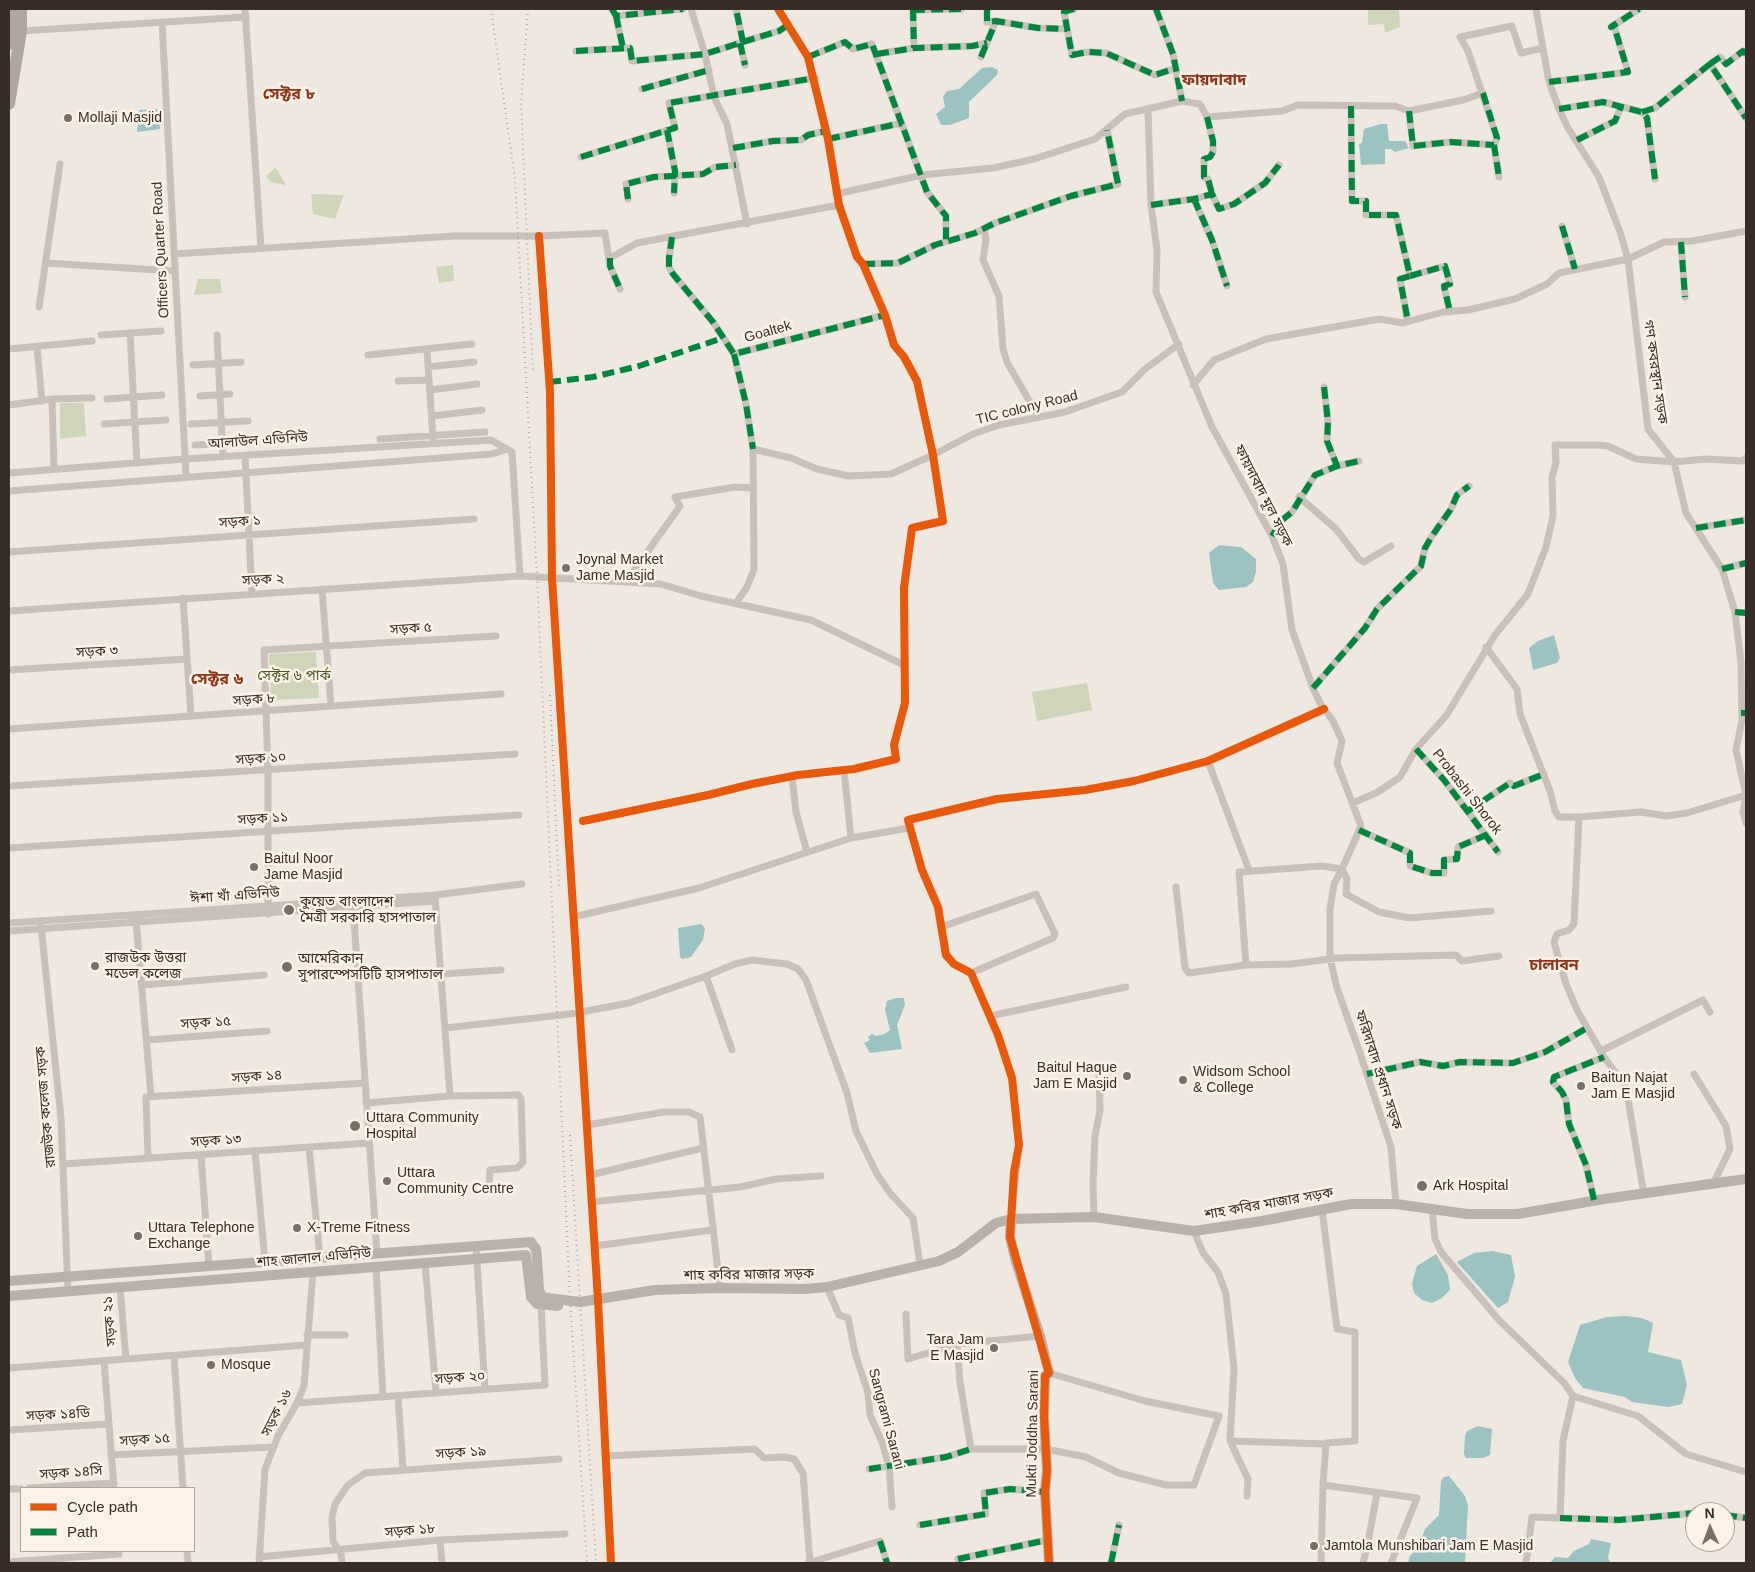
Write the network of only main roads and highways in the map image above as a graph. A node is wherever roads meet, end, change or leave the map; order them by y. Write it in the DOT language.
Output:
graph roads {
  1 [pos="11,9"];
  2 [pos="21,9"];
  3 [pos="9,44"];
  4 [pos="9,104"];
  5 [pos="1746,1179"];
  6 [pos="1011,1219"];
  7 [pos="9,1281"];
  8 [pos="9,1296"];
  9 [pos="575,1301"];
  10 [pos="1049,1563"];
  1 -- 3 [label="highway"];
  2 -- 4 [label="highway"];
  5 -- 6 [label="main road, শাহ কবির মাজার সড়ক"];
  6 -- 9 [label="main road, শাহ কবির মাজার সড়ক"];
  6 -- 10 [label="main road, Mukti Joddha Sarani"];
  7 -- 9 [label="main road, শাহ জালাল এভিনিউ"];
  8 -- 9 [label="main road, শাহ জালাল এভিনিউ"];
}
